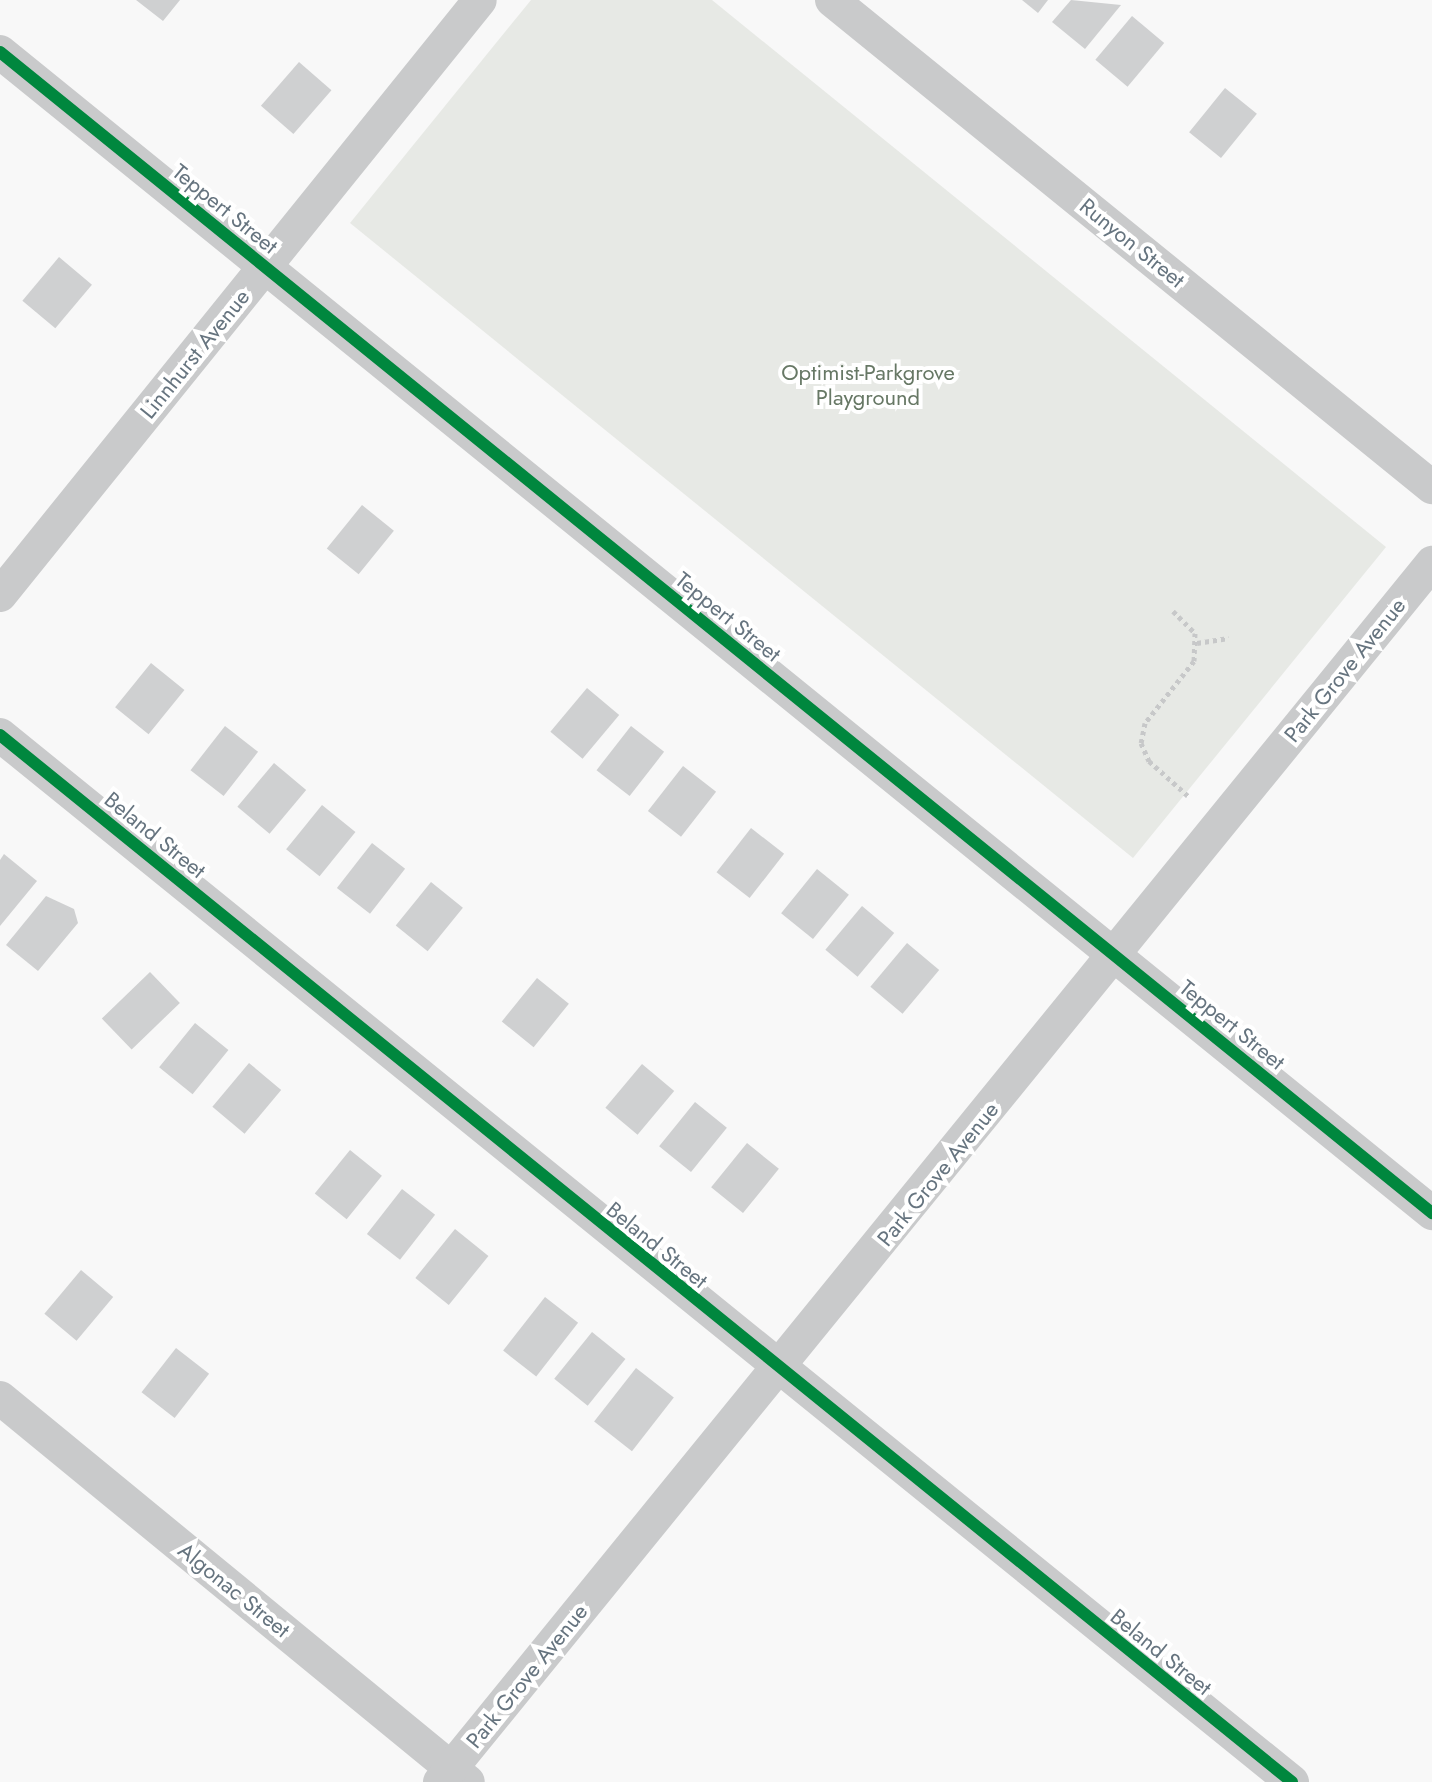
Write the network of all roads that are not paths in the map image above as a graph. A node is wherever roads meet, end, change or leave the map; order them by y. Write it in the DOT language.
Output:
graph roads {
  1 [pos="480,0"];
  2 [pos="832,0"];
  3 [pos="0,52"];
  4 [pos="265,267"];
  5 [pos="1432,487"];
  6 [pos="1432,563"];
  7 [pos="0,595"];
  8 [pos="0,735"];
  9 [pos="1115,957"];
  10 [pos="1432,1213"];
  11 [pos="779,1370"];
  12 [pos="0,1398"];
  13 [pos="453,1777"];
  14 [pos="1292,1782"];
  1 -- 4 [label="street, Linnhurst Avenue"];
  2 -- 5 [label="street, Runyon Street"];
  3 -- 4 [label="street, Teppert Street"];
  4 -- 7 [label="street, Linnhurst Avenue"];
  4 -- 9 [label="street, Teppert Street"];
  6 -- 9 [label="street, Park Grove Avenue"];
  8 -- 11 [label="street, Beland Street"];
  9 -- 10 [label="street, Teppert Street"];
  9 -- 11 [label="street, Park Grove Avenue"];
  11 -- 13 [label="street, Park Grove Avenue"];
  11 -- 14 [label="street, Beland Street"];
  12 -- 13 [label="street, Algonac Street"];
}
